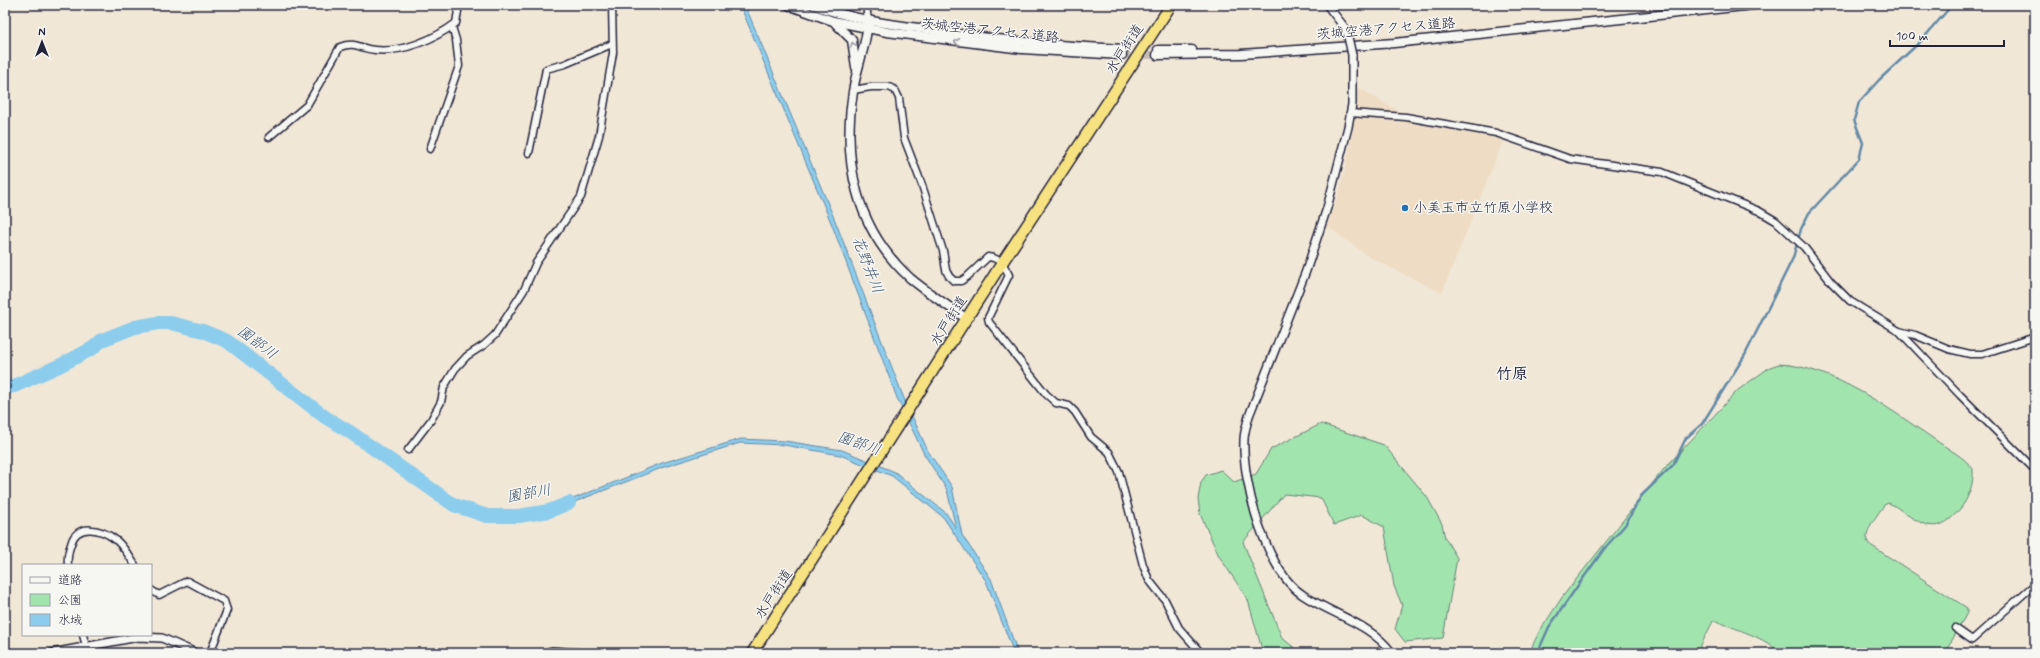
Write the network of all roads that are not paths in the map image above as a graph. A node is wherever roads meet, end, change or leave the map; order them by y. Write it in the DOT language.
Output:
graph roads {
  1 [pos="459,5"];
  2 [pos="612,5"];
  3 [pos="788,5"];
  4 [pos="814,5"];
  5 [pos="866,5"];
  6 [pos="1171,5"];
  7 [pos="1327,5"];
  8 [pos="1754,5"];
  9 [pos="868,20"];
  10 [pos="833,22"];
  11 [pos="452,27"];
  12 [pos="868,29"];
  13 [pos="612,44"];
  14 [pos="1158,53"];
  15 [pos="856,76"];
  16 [pos="853,90"];
  17 [pos="1350,114"];
  18 [pos="269,137"];
  19 [pos="430,149"];
  20 [pos="529,153"];
  21 [pos="1002,263"];
  22 [pos="967,319"];
  23 [pos="1899,331"];
  24 [pos="2035,337"];
  25 [pos="408,450"];
  26 [pos="2035,470"];
  27 [pos="68,564"];
  28 [pos="134,564"];
  29 [pos="2035,584"];
  30 [pos="152,591"];
  31 [pos="1955,628"];
  32 [pos="84,636"];
  33 [pos="86,646"];
  34 [pos="52,653"];
  35 [pos="196,653"];
  36 [pos="210,653"];
  37 [pos="545,653"];
  38 [pos="580,653"];
  39 [pos="752,653"];
  40 [pos="1201,653"];
  41 [pos="1392,653"];
  1 -- 11 [label="street"];
  2 -- 13 [label="street"];
  3 -- 10 [label="main road, 茨城空港アクセス道路"];
  4 -- 9 [label="main road, 茨城空港アクセス道路"];
  5 -- 9 [label="street"];
  6 -- 21 [label="highway, 水戸街道"];
  7 -- 17 [label="street, bridge"];
  8 -- 14 [label="main road, 茨城空港アクセス道路"];
  9 -- 12 [label="main road"];
  9 -- 12 [label="main road, 茨城空港アクセス道路, one-way"];
  10 -- 12 [label="main road, 茨城空港アクセス道路"];
  15 -- 10 [label="main road, one-way"];
  11 -- 18 [label="street"];
  11 -- 19 [label="street"];
  12 -- 15 [label="main road"];
  13 -- 20 [label="street"];
  13 -- 25 [label="street"];
  15 -- 16 [label="main road"];
  16 -- 21 [label="street"];
  16 -- 22 [label="main road"];
  17 -- 23 [label="street"];
  17 -- 41 [label="street"];
  21 -- 22 [label="highway, 水戸街道"];
  21 -- 40 [label="street"];
  22 -- 39 [label="highway, 水戸街道"];
  23 -- 24 [label="street"];
  23 -- 26 [label="street"];
  27 -- 28 [label="street"];
  29 -- 31 [label="street"];
  30 -- 36 [label="street"];
  32 -- 33 [label="street"];
  33 -- 34 [label="street"];
  33 -- 35 [label="street"];
  37 -- 38 [label="street"];
}
